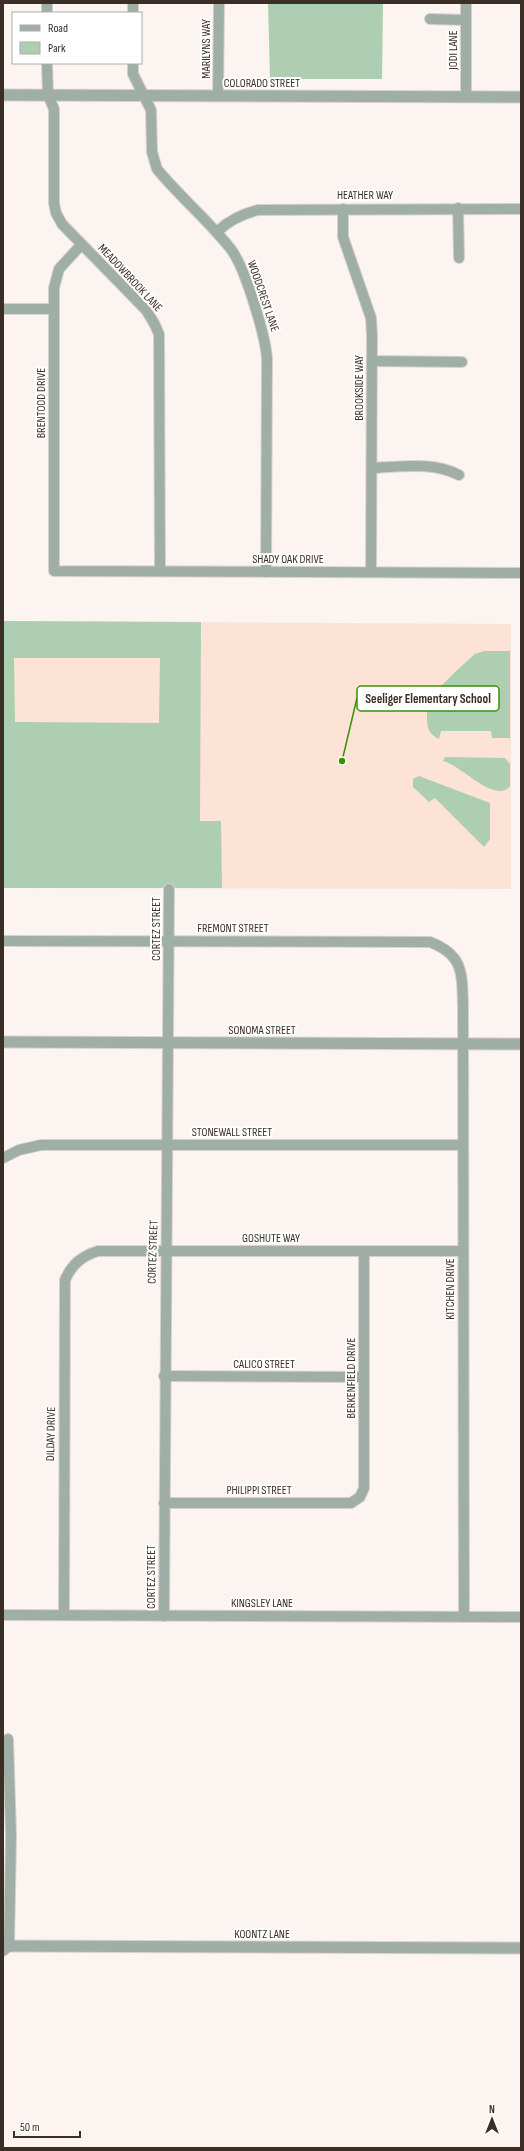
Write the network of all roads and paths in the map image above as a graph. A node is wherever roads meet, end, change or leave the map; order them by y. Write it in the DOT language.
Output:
graph roads {
  1 [pos="219,3"];
  2 [pos="466,3"];
  3 [pos="430,20"];
  4 [pos="466,20"];
  5 [pos="47,64"];
  6 [pos="133,64"];
  7 [pos="3,95"];
  8 [pos="48,95"];
  9 [pos="143,96"];
  10 [pos="218,96"];
  11 [pos="466,96"];
  12 [pos="521,97"];
  13 [pos="458,208"];
  14 [pos="343,209"];
  15 [pos="521,209"];
  16 [pos="217,232"];
  17 [pos="81,245"];
  18 [pos="459,258"];
  19 [pos="3,309"];
  20 [pos="54,309"];
  21 [pos="372,361"];
  22 [pos="462,362"];
  23 [pos="372,468"];
  24 [pos="459,475"];
  25 [pos="54,571"];
  26 [pos="160,571"];
  27 [pos="266,572"];
  28 [pos="371,572"];
  29 [pos="521,573"];
  30 [pos="169,889"];
  31 [pos="3,941"];
  32 [pos="169,941"];
  33 [pos="457,961"];
  34 [pos="3,1042"];
  35 [pos="169,1043"];
  36 [pos="463,1044"];
  37 [pos="521,1044"];
  38 [pos="168,1145"];
  39 [pos="463,1146"];
  40 [pos="3,1158"];
  41 [pos="166,1250"];
  42 [pos="364,1251"];
  43 [pos="463,1251"];
  44 [pos="80,1259"];
  45 [pos="164,1376"];
  46 [pos="364,1377"];
  47 [pos="355,1501"];
  48 [pos="164,1503"];
  49 [pos="3,1615"];
  50 [pos="64,1615"];
  51 [pos="164,1616"];
  52 [pos="464,1617"];
  53 [pos="521,1617"];
  54 [pos="8,1739"];
  55 [pos="5,1948"];
  56 [pos="521,1948"];
  1 -- 10 [label="street, MARILYNS WAY"];
  2 -- 4 [label="street, JODI LANE"];
  3 -- 4 [label="street"];
  4 -- 11 [label="street, JODI LANE"];
  5 -- 8 [label="street, MEADOWBROOK LANE"];
  6 -- 9 [label="street, WOODCREST LANE"];
  7 -- 8 [label="street, COLORADO STREET"];
  8 -- 9 [label="street, COLORADO STREET"];
  8 -- 17 [label="street, MEADOWBROOK LANE"];
  9 -- 10 [label="street, COLORADO STREET"];
  9 -- 16 [label="street, WOODCREST LANE"];
  10 -- 11 [label="street, COLORADO STREET"];
  11 -- 12 [label="street, COLORADO STREET"];
  13 -- 14 [label="street, HEATHER WAY"];
  13 -- 15 [label="street, HEATHER WAY"];
  13 -- 18 [label="street"];
  14 -- 16 [label="street, HEATHER WAY"];
  14 -- 21 [label="street, BROOKSIDE WAY"];
  16 -- 27 [label="street, WOODCREST LANE"];
  17 -- 20 [label="street, BRENTOOD DRIVE"];
  17 -- 26 [label="street, MEADOWBROOK LANE"];
  19 -- 20 [label="street"];
  20 -- 25 [label="street, BRENTOOD DRIVE"];
  21 -- 22 [label="street"];
  21 -- 23 [label="street, BROOKSIDE WAY"];
  23 -- 24 [label="street"];
  23 -- 28 [label="street, BROOKSIDE WAY"];
  25 -- 26 [label="street, SHADY OAK DRIVE"];
  26 -- 27 [label="street, SHADY OAK DRIVE"];
  27 -- 28 [label="street, SHADY OAK DRIVE"];
  28 -- 29 [label="street, SHADY OAK DRIVE"];
  30 -- 32 [label="street, CORTEZ STREET"];
  31 -- 32 [label="street, FREMONT STREET"];
  32 -- 33 [label="street, FREMONT STREET"];
  32 -- 35 [label="street, CORTEZ STREET"];
  33 -- 36 [label="street, KITCHEN DRIVE"];
  34 -- 35 [label="street, SONOMA STREET"];
  35 -- 36 [label="street, SONOMA STREET"];
  35 -- 38 [label="street, CORTEZ STREET"];
  36 -- 37 [label="street, SONOMA STREET"];
  36 -- 39 [label="street, KITCHEN DRIVE"];
  38 -- 39 [label="street, STONEWALL STREET"];
  38 -- 40 [label="street, STONEWALL STREET"];
  38 -- 41 [label="street, CORTEZ STREET"];
  39 -- 43 [label="street, KITCHEN DRIVE"];
  41 -- 42 [label="street, GOSHUTE WAY"];
  41 -- 44 [label="street, GOSHUTE WAY"];
  41 -- 45 [label="street, CORTEZ STREET"];
  42 -- 43 [label="street, GOSHUTE WAY"];
  42 -- 46 [label="street, BERKENFIELD DRIVE"];
  43 -- 52 [label="street, KITCHEN DRIVE"];
  44 -- 50 [label="street, DILDAY DRIVE"];
  45 -- 46 [label="street, CALICO STREET"];
  45 -- 48 [label="street, CORTEZ STREET"];
  46 -- 47 [label="street, BERKENFIELD DRIVE"];
  47 -- 48 [label="street, PHILIPPI STREET"];
  48 -- 51 [label="street, CORTEZ STREET"];
  49 -- 50 [label="street, KINGSLEY LANE"];
  50 -- 51 [label="street, KINGSLEY LANE"];
  51 -- 52 [label="street, KINGSLEY LANE"];
  52 -- 53 [label="street, KINGSLEY LANE"];
  54 -- 55 [label="street"];
  55 -- 56 [label="street, KOONTZ LANE"];
}
